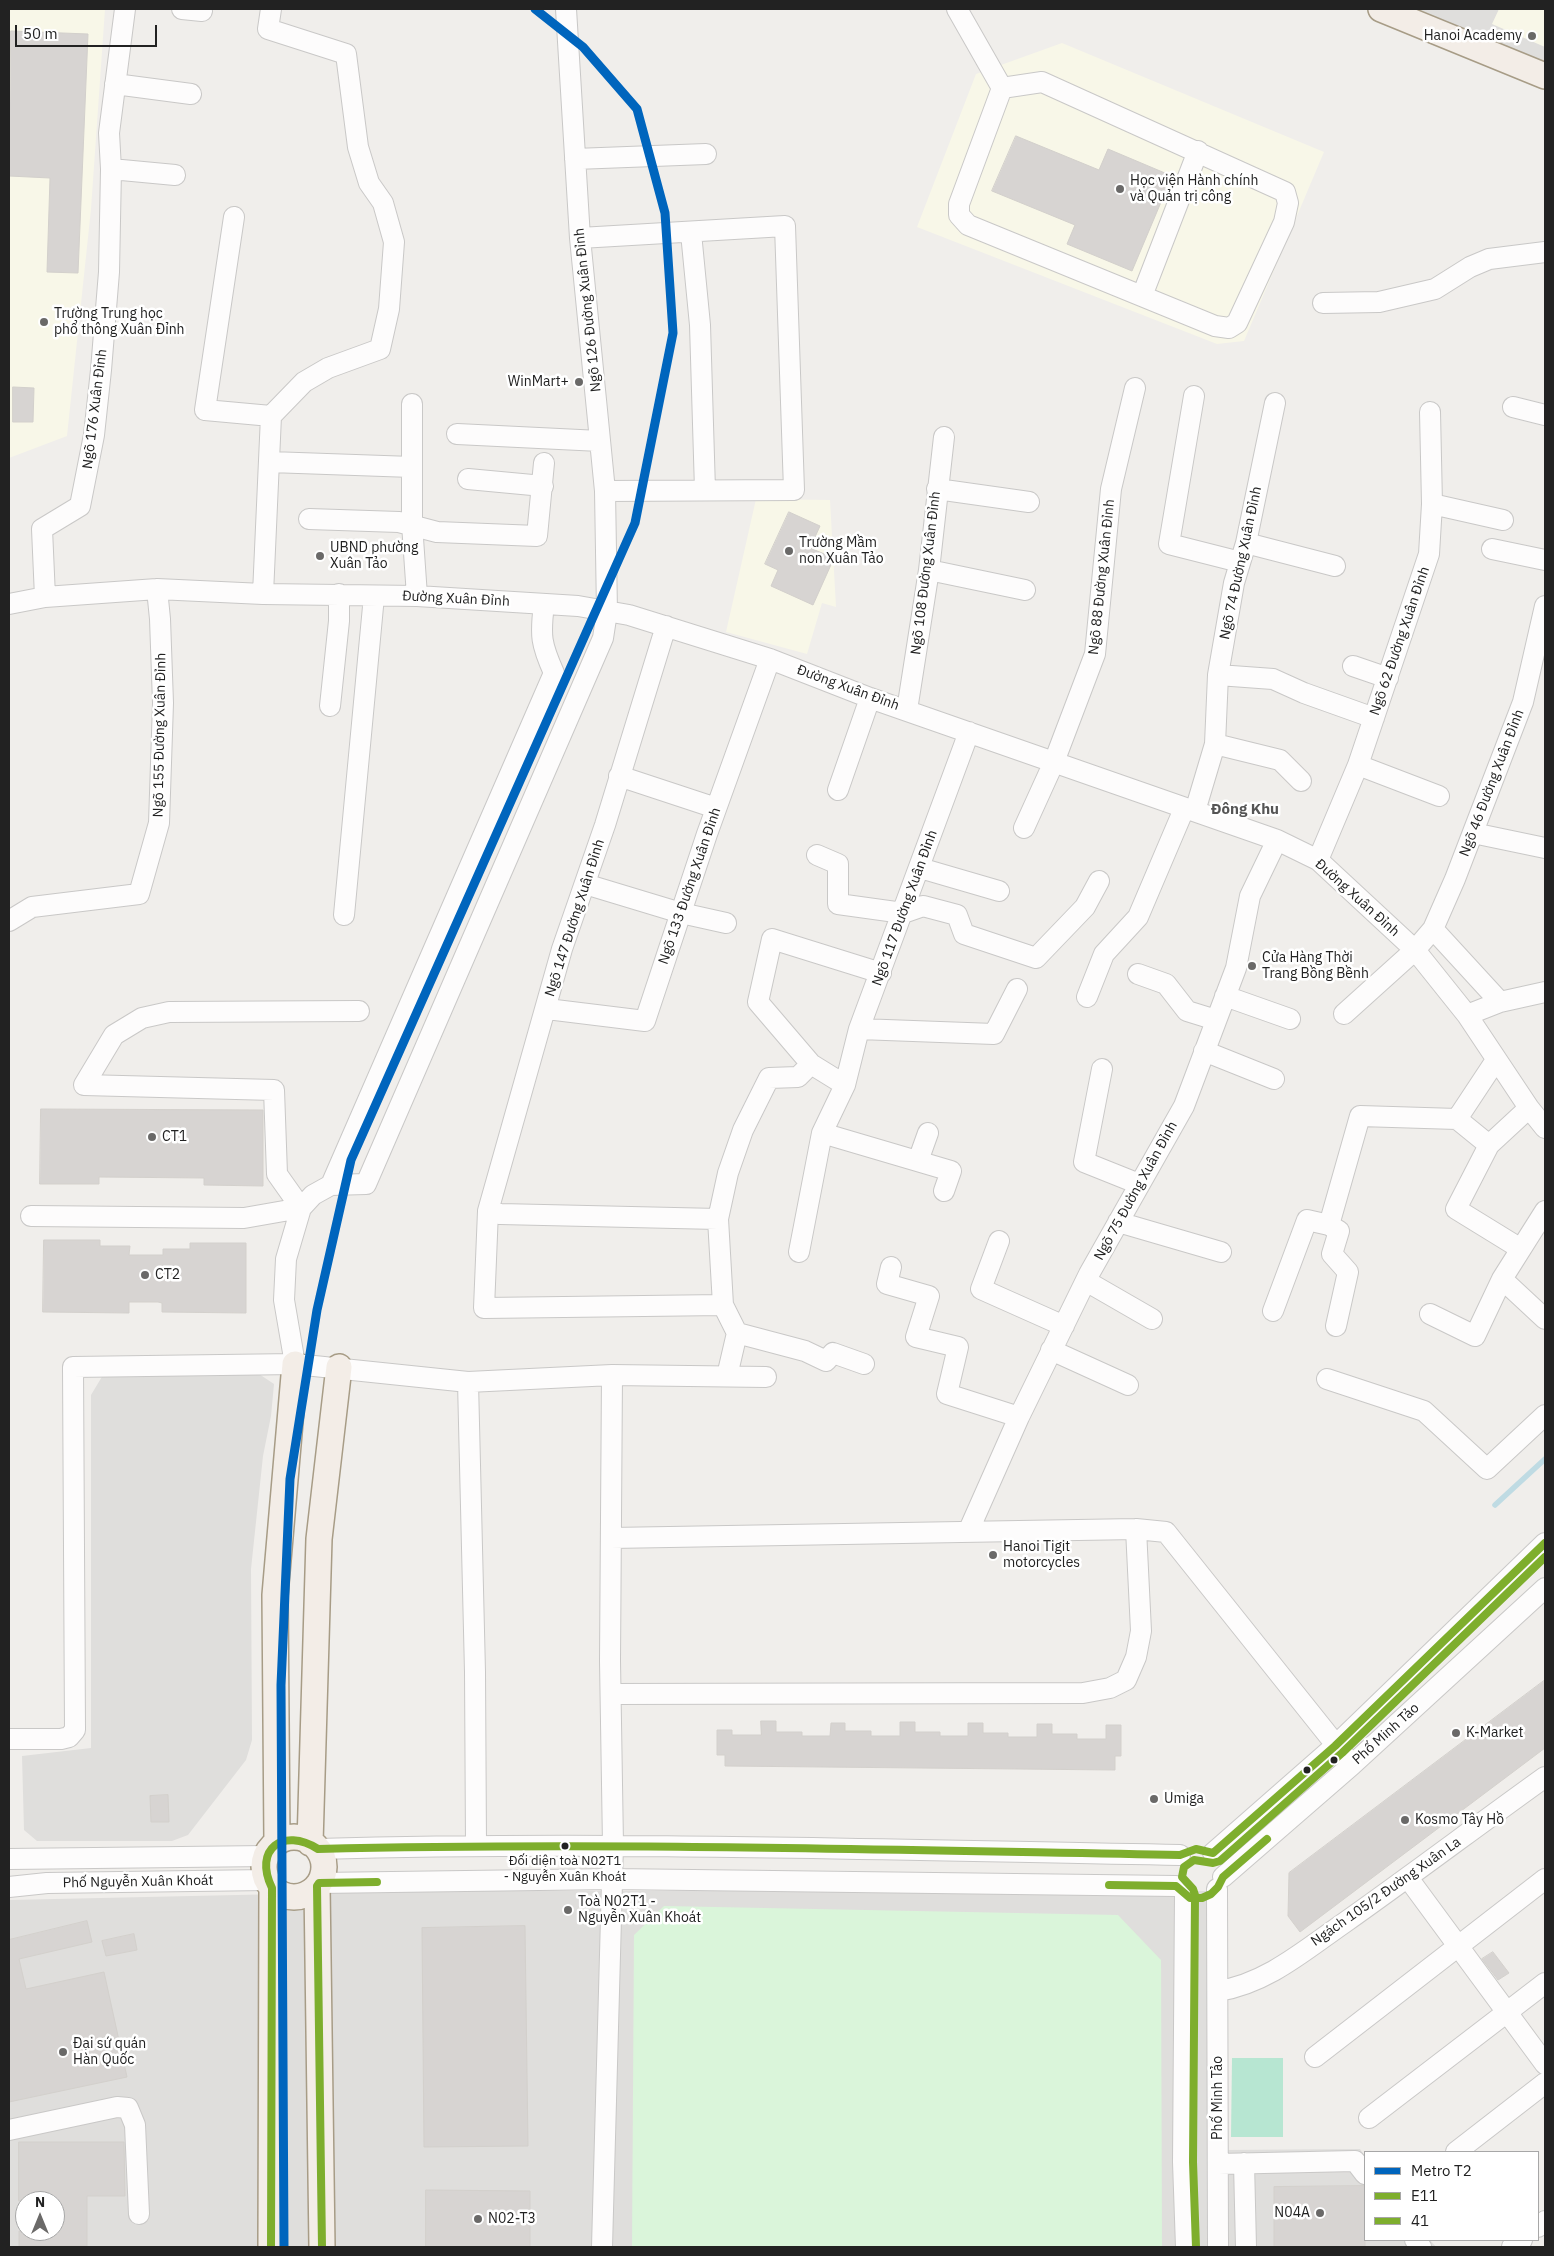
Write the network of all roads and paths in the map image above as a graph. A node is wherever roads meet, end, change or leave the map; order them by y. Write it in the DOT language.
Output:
graph roads {
  1 [pos="125,9"];
  2 [pos="182,9"];
  3 [pos="272,9"];
  4 [pos="566,9"];
  5 [pos="957,9"];
  6 [pos="1381,9"];
  7 [pos="202,11"];
  8 [pos="1545,76"];
  9 [pos="115,84"];
  10 [pos="1002,88"];
  11 [pos="191,94"];
  12 [pos="1198,151"];
  13 [pos="706,154"];
  14 [pos="576,159"];
  15 [pos="111,169"];
  16 [pos="175,175"];
  17 [pos="234,217"];
  18 [pos="691,233"];
  19 [pos="580,238"];
  20 [pos="1545,252"];
  21 [pos="1142,296"];
  22 [pos="1323,304"];
  23 [pos="1135,388"];
  24 [pos="1194,396"];
  25 [pos="1275,403"];
  26 [pos="412,404"];
  27 [pos="1513,407"];
  28 [pos="1430,412"];
  29 [pos="1545,415"];
  30 [pos="272,416"];
  31 [pos="457,434"];
  32 [pos="944,437"];
  33 [pos="600,441"];
  34 [pos="270,462"];
  35 [pos="544,463"];
  36 [pos="412,467"];
  37 [pos="468,479"];
  38 [pos="543,486"];
  39 [pos="937,488"];
  40 [pos="705,490"];
  41 [pos="605,491"];
  42 [pos="1029,502"];
  43 [pos="1432,504"];
  44 [pos="309,518"];
  45 [pos="1503,520"];
  46 [pos="412,524"];
  47 [pos="1246,543"];
  48 [pos="1492,549"];
  49 [pos="1545,560"];
  50 [pos="1240,562"];
  51 [pos="1335,566"];
  52 [pos="929,570"];
  53 [pos="156,589"];
  54 [pos="1025,590"];
  55 [pos="263,594"];
  56 [pos="338,594"];
  57 [pos="374,596"];
  58 [pos="417,596"];
  59 [pos="45,597"];
  60 [pos="9,604"];
  61 [pos="544,604"];
  62 [pos="1545,606"];
  63 [pos="607,612"];
  64 [pos="666,626"];
  65 [pos="770,659"];
  66 [pos="1352,666"];
  67 [pos="1218,675"];
  68 [pos="1388,678"];
  69 [pos="870,698"];
  70 [pos="330,706"];
  71 [pos="907,710"];
  72 [pos="1374,718"];
  73 [pos="969,732"];
  74 [pos="1215,744"];
  75 [pos="1054,762"];
  76 [pos="1358,765"];
  77 [pos="618,776"];
  78 [pos="1301,781"];
  79 [pos="838,790"];
  80 [pos="1439,796"];
  81 [pos="716,808"];
  82 [pos="1189,810"];
  83 [pos="1024,828"];
  84 [pos="1473,833"];
  85 [pos="1276,840"];
  86 [pos="1545,848"];
  87 [pos="817,855"];
  88 [pos="1318,860"];
  89 [pos="920,868"];
  90 [pos="1099,881"];
  91 [pos="585,884"];
  92 [pos="999,891"];
  93 [pos="681,913"];
  94 [pos="903,913"];
  95 [pos="344,915"];
  96 [pos="12,917"];
  97 [pos="726,923"];
  98 [pos="1433,929"];
  99 [pos="1416,950"];
  100 [pos="881,972"];
  101 [pos="1138,974"];
  102 [pos="1017,989"];
  103 [pos="1545,992"];
  104 [pos="1225,996"];
  105 [pos="1087,998"];
  106 [pos="1500,1002"];
  107 [pos="547,1009"];
  108 [pos="359,1011"];
  109 [pos="1344,1014"];
  110 [pos="1466,1015"];
  111 [pos="1290,1019"];
  112 [pos="1216,1020"];
  113 [pos="859,1029"];
  114 [pos="1204,1051"];
  115 [pos="1496,1060"];
  116 [pos="811,1064"];
  117 [pos="1102,1069"];
  118 [pos="1274,1079"];
  119 [pos="845,1085"];
  120 [pos="1529,1108"];
  121 [pos="1457,1119"];
  122 [pos="1545,1128"];
  123 [pos="822,1133"];
  124 [pos="928,1133"];
  125 [pos="1489,1145"];
  126 [pos="918,1161"];
  127 [pos="1139,1184"];
  128 [pos="331,1185"];
  129 [pos="944,1191"];
  130 [pos="300,1208"];
  131 [pos="488,1211"];
  132 [pos="1545,1211"];
  133 [pos="31,1216"];
  134 [pos="718,1219"];
  135 [pos="1118,1222"];
  136 [pos="1329,1225"];
  137 [pos="999,1241"];
  138 [pos="1521,1249"];
  139 [pos="799,1252"];
  140 [pos="1221,1252"];
  141 [pos="891,1267"];
  142 [pos="1502,1279"];
  143 [pos="1086,1281"];
  144 [pos="723,1305"];
  145 [pos="1273,1311"];
  146 [pos="1430,1314"];
  147 [pos="1152,1319"];
  148 [pos="1545,1319"];
  149 [pos="1064,1326"];
  150 [pos="1336,1326"];
  151 [pos="737,1334"];
  152 [pos="1052,1350"];
  153 [pos="295,1364"];
  154 [pos="864,1364"];
  155 [pos="338,1367"];
  156 [pos="612,1375"];
  157 [pos="727,1376"];
  158 [pos="766,1377"];
  159 [pos="1327,1379"];
  160 [pos="468,1382"];
  161 [pos="1128,1385"];
  162 [pos="1545,1415"];
  163 [pos="1019,1417"];
  164 [pos="1136,1529"];
  165 [pos="968,1532"];
  166 [pos="611,1538"];
  167 [pos="1545,1543"];
  168 [pos="1545,1588"];
  169 [pos="611,1694"];
  170 [pos="9,1739"];
  171 [pos="1335,1746"];
  172 [pos="1352,1765"];
  173 [pos="1544,1781"];
  174 [pos="476,1845"];
  175 [pos="614,1845"];
  176 [pos="314,1846"];
  177 [pos="1213,1854"];
  178 [pos="1180,1855"];
  179 [pos="9,1859"];
  180 [pos="271,1867"];
  181 [pos="1408,1878"];
  182 [pos="612,1879"];
  183 [pos="1545,1879"];
  184 [pos="1220,1883"];
  185 [pos="318,1885"];
  186 [pos="9,1887"];
  187 [pos="1181,1891"];
  188 [pos="1458,1948"];
  189 [pos="1545,1984"];
  190 [pos="1218,1991"];
  191 [pos="1508,2013"];
  192 [pos="1315,2057"];
  193 [pos="1545,2064"];
  194 [pos="1545,2083"];
  195 [pos="1369,2118"];
  196 [pos="9,2130"];
  197 [pos="1457,2151"];
  198 [pos="1244,2163"];
  199 [pos="1218,2164"];
  200 [pos="1364,2173"];
  201 [pos="139,2214"];
  202 [pos="272,2247"];
  203 [pos="322,2247"];
  204 [pos="602,2247"];
  205 [pos="1186,2247"];
  206 [pos="1218,2247"];
  207 [pos="1246,2247"];
  1 -- 9 [label="street, Ngõ 176 Xuân Đỉnh"];
  2 -- 7 [label="street"];
  3 -- 30 [label="street"];
  4 -- 14 [label="street, Ngõ 126 Đường Xuân Đỉnh"];
  5 -- 10 [label="street"];
  6 -- 8 [label="main road"];
  9 -- 11 [label="street"];
  9 -- 15 [label="street, Ngõ 176 Xuân Đỉnh"];
  10 -- 12 [label="street"];
  10 -- 21 [label="street"];
  12 -- 21 [label="street"];
  12 -- 21 [label="street"];
  13 -- 14 [label="street"];
  14 -- 19 [label="street, Ngõ 126 Đường Xuân Đỉnh"];
  15 -- 16 [label="street"];
  15 -- 59 [label="street, Ngõ 176 Xuân Đỉnh"];
  17 -- 30 [label="street"];
  18 -- 19 [label="street"];
  18 -- 40 [label="street"];
  18 -- 40 [label="street"];
  19 -- 33 [label="street, Ngõ 126 Đường Xuân Đỉnh"];
  20 -- 22 [label="street"];
  23 -- 75 [label="street, Ngõ 88 Đường Xuân Đỉnh"];
  24 -- 50 [label="street"];
  25 -- 47 [label="street, Ngõ 74 Đường Xuân Đỉnh"];
  26 -- 36 [label="street"];
  27 -- 29 [label="street"];
  28 -- 43 [label="street, Ngõ 62 Đường Xuân Đỉnh"];
  30 -- 34 [label="street"];
  31 -- 33 [label="street"];
  32 -- 39 [label="street, Ngõ 108 Đường Xuân Đỉnh"];
  33 -- 41 [label="street, Ngõ 126 Đường Xuân Đỉnh"];
  34 -- 36 [label="street"];
  34 -- 55 [label="street"];
  35 -- 38 [label="street"];
  36 -- 46 [label="street"];
  37 -- 38 [label="street"];
  38 -- 46 [label="street"];
  39 -- 42 [label="street"];
  39 -- 52 [label="street, Ngõ 108 Đường Xuân Đỉnh"];
  40 -- 41 [label="street"];
  41 -- 63 [label="street, Ngõ 126 Đường Xuân Đỉnh"];
  43 -- 45 [label="street"];
  43 -- 68 [label="street, Ngõ 62 Đường Xuân Đỉnh"];
  44 -- 46 [label="street"];
  46 -- 58 [label="street"];
  47 -- 50 [label="street, Ngõ 74 Đường Xuân Đỉnh"];
  47 -- 51 [label="street"];
  48 -- 49 [label="street"];
  50 -- 67 [label="street, Ngõ 74 Đường Xuân Đỉnh"];
  52 -- 54 [label="street"];
  52 -- 71 [label="street, Ngõ 108 Đường Xuân Đỉnh"];
  53 -- 55 [label="street, Đường Xuân Đỉnh"];
  53 -- 59 [label="street, Đường Xuân Đỉnh"];
  53 -- 96 [label="street, Ngõ 155 Đường Xuân Đỉnh"];
  55 -- 56 [label="street, Đường Xuân Đỉnh"];
  56 -- 57 [label="street, Đường Xuân Đỉnh"];
  56 -- 70 [label="street"];
  57 -- 58 [label="street, Đường Xuân Đỉnh"];
  57 -- 95 [label="street"];
  58 -- 61 [label="street, Đường Xuân Đỉnh"];
  59 -- 60 [label="street, Đường Xuân Đỉnh"];
  61 -- 63 [label="street, Đường Xuân Đỉnh"];
  61 -- 128 [label="street"];
  62 -- 84 [label="street, Ngõ 46 Đường Xuân Đỉnh"];
  63 -- 64 [label="street, Đường Xuân Đỉnh"];
  63 -- 128 [label="street, Ngõ 126 Đường Xuân Đỉnh"];
  64 -- 65 [label="street, Đường Xuân Đỉnh"];
  64 -- 77 [label="street, Ngõ 147 Đường Xuân Đỉnh"];
  65 -- 69 [label="street, Đường Xuân Đỉnh"];
  65 -- 81 [label="street, Ngõ 133 Đường Xuân Đỉnh"];
  66 -- 68 [label="street"];
  67 -- 72 [label="street"];
  67 -- 74 [label="street, Ngõ 74 Đường Xuân Đỉnh"];
  68 -- 72 [label="street, Ngõ 62 Đường Xuân Đỉnh"];
  69 -- 71 [label="street, Đường Xuân Đỉnh"];
  69 -- 79 [label="street"];
  71 -- 73 [label="street, Đường Xuân Đỉnh"];
  72 -- 76 [label="street, Ngõ 62 Đường Xuân Đỉnh"];
  73 -- 75 [label="street, Đường Xuân Đỉnh"];
  73 -- 89 [label="street, Ngõ 117 Đường Xuân Đỉnh"];
  74 -- 78 [label="street"];
  74 -- 82 [label="street, Ngõ 74 Đường Xuân Đỉnh"];
  75 -- 82 [label="street, Đường Xuân Đỉnh"];
  75 -- 83 [label="street, Ngõ 88 Đường Xuân Đỉnh"];
  76 -- 80 [label="street"];
  76 -- 88 [label="street, Ngõ 62 Đường Xuân Đỉnh"];
  77 -- 81 [label="street"];
  77 -- 91 [label="street, Ngõ 147 Đường Xuân Đỉnh"];
  81 -- 93 [label="street, Ngõ 133 Đường Xuân Đỉnh"];
  82 -- 85 [label="street, Đường Xuân Đỉnh"];
  82 -- 105 [label="street, Ngõ 74 Đường Xuân Đỉnh"];
  84 -- 86 [label="street"];
  84 -- 98 [label="street, Ngõ 46 Đường Xuân Đỉnh"];
  85 -- 88 [label="street, Đường Xuân Đỉnh"];
  85 -- 104 [label="street, Ngõ 75 Đường Xuân Đỉnh"];
  87 -- 94 [label="street"];
  88 -- 99 [label="street, Đường Xuân Đỉnh"];
  89 -- 92 [label="street"];
  89 -- 94 [label="street, Ngõ 117 Đường Xuân Đỉnh"];
  90 -- 94 [label="street"];
  91 -- 93 [label="street"];
  91 -- 107 [label="street, Ngõ 147 Đường Xuân Đỉnh"];
  93 -- 97 [label="street"];
  93 -- 107 [label="street, Ngõ 133 Đường Xuân Đỉnh"];
  94 -- 100 [label="street, Ngõ 117 Đường Xuân Đỉnh"];
  98 -- 99 [label="street, Ngõ 46 Đường Xuân Đỉnh"];
  98 -- 106 [label="street"];
  99 -- 109 [label="street, Ngõ 46 Đường Xuân Đỉnh"];
  99 -- 110 [label="street, Đường Xuân Đỉnh"];
  100 -- 113 [label="street, Ngõ 117 Đường Xuân Đỉnh"];
  100 -- 116 [label="street"];
  101 -- 112 [label="street"];
  102 -- 113 [label="street"];
  103 -- 106 [label="street"];
  104 -- 111 [label="street"];
  104 -- 112 [label="street, Ngõ 75 Đường Xuân Đỉnh"];
  106 -- 110 [label="street"];
  107 -- 131 [label="street, Ngõ 147 Đường Xuân Đỉnh"];
  108 -- 130 [label="street"];
  110 -- 115 [label="street, Đường Xuân Đỉnh"];
  112 -- 114 [label="street, Ngõ 75 Đường Xuân Đỉnh"];
  113 -- 119 [label="street, Ngõ 117 Đường Xuân Đỉnh"];
  114 -- 118 [label="street"];
  114 -- 127 [label="street, Ngõ 75 Đường Xuân Đỉnh"];
  115 -- 120 [label="street, Đường Xuân Đỉnh"];
  115 -- 121 [label="street"];
  116 -- 119 [label="street"];
  116 -- 134 [label="street"];
  117 -- 127 [label="street"];
  119 -- 123 [label="street, Ngõ 117 Đường Xuân Đỉnh"];
  120 -- 122 [label="street, Đường Xuân Đỉnh"];
  120 -- 125 [label="street"];
  121 -- 125 [label="street"];
  121 -- 136 [label="street"];
  123 -- 126 [label="street"];
  123 -- 139 [label="street, Ngõ 117 Đường Xuân Đỉnh"];
  124 -- 126 [label="street"];
  125 -- 138 [label="street"];
  126 -- 129 [label="street"];
  127 -- 135 [label="street, Ngõ 75 Đường Xuân Đỉnh"];
  128 -- 130 [label="street"];
  130 -- 133 [label="street"];
  130 -- 153 [label="street"];
  131 -- 134 [label="street"];
  131 -- 144 [label="street, Ngõ 147 Đường Xuân Đỉnh"];
  132 -- 138 [label="street"];
  134 -- 144 [label="street"];
  135 -- 140 [label="street"];
  135 -- 143 [label="street, Ngõ 75 Đường Xuân Đỉnh"];
  136 -- 145 [label="street"];
  136 -- 150 [label="street"];
  137 -- 149 [label="street"];
  138 -- 142 [label="street"];
  141 -- 163 [label="street"];
  142 -- 146 [label="street"];
  142 -- 148 [label="street"];
  143 -- 147 [label="street"];
  143 -- 149 [label="street, Ngõ 75 Đường Xuân Đỉnh"];
  144 -- 151 [label="street"];
  149 -- 152 [label="street, Ngõ 75 Đường Xuân Đỉnh"];
  151 -- 154 [label="street"];
  151 -- 157 [label="street"];
  152 -- 161 [label="street"];
  152 -- 163 [label="street, Ngõ 75 Đường Xuân Đỉnh"];
  153 -- 155 [label="street"];
  153 -- 170 [label="street"];
  153 -- 180 [label="main road"];
  155 -- 160 [label="street"];
  155 -- 176 [label="main road"];
  156 -- 157 [label="street"];
  156 -- 160 [label="street"];
  156 -- 166 [label="street"];
  157 -- 158 [label="street"];
  159 -- 162 [label="street"];
  160 -- 174 [label="street"];
  163 -- 165 [label="street, Ngõ 75 Đường Xuân Đỉnh"];
  164 -- 165 [label="street"];
  164 -- 169 [label="street"];
  164 -- 171 [label="street"];
  165 -- 166 [label="street"];
  166 -- 169 [label="street"];
  167 -- 171 [label="street, Phố Minh Tảo"];
  168 -- 172 [label="street, Phố Minh Tảo"];
  169 -- 175 [label="street"];
  171 -- 172 [label="street"];
  171 -- 177 [label="street, Phố Minh Tảo"];
  172 -- 184 [label="street, Phố Minh Tảo"];
  173 -- 181 [label="street, Ngách 105/2 Đường Xuân La"];
  174 -- 175 [label="street"];
  174 -- 176 [label="street"];
  175 -- 178 [label="street"];
  175 -- 182 [label="street"];
  176 -- 180 [label="main road"];
  176 -- 185 [label="main road"];
  177 -- 178 [label="street"];
  177 -- 184 [label="street"];
  178 -- 187 [label="street"];
  179 -- 180 [label="street, Phố Nguyễn Xuân Khoát"];
  180 -- 185 [label="main road"];
  180 -- 186 [label="street, Phố Nguyễn Xuân Khoát"];
  180 -- 202 [label="main road"];
  181 -- 188 [label="street"];
  181 -- 190 [label="street, Ngách 105/2 Đường Xuân La"];
  182 -- 185 [label="street"];
  182 -- 187 [label="street"];
  182 -- 204 [label="street"];
  183 -- 188 [label="street"];
  184 -- 187 [label="street"];
  184 -- 190 [label="street, Phố Minh Tảo"];
  185 -- 203 [label="main road"];
  187 -- 205 [label="street"];
  188 -- 191 [label="street"];
  188 -- 192 [label="street"];
  189 -- 191 [label="street"];
  190 -- 199 [label="street, Phố Minh Tảo"];
  191 -- 193 [label="street"];
  191 -- 195 [label="street"];
  194 -- 197 [label="street"];
  196 -- 201 [label="street"];
  198 -- 199 [label="street"];
  198 -- 200 [label="street"];
  198 -- 207 [label="street"];
  199 -- 206 [label="street, Phố Minh Tảo"];
}
